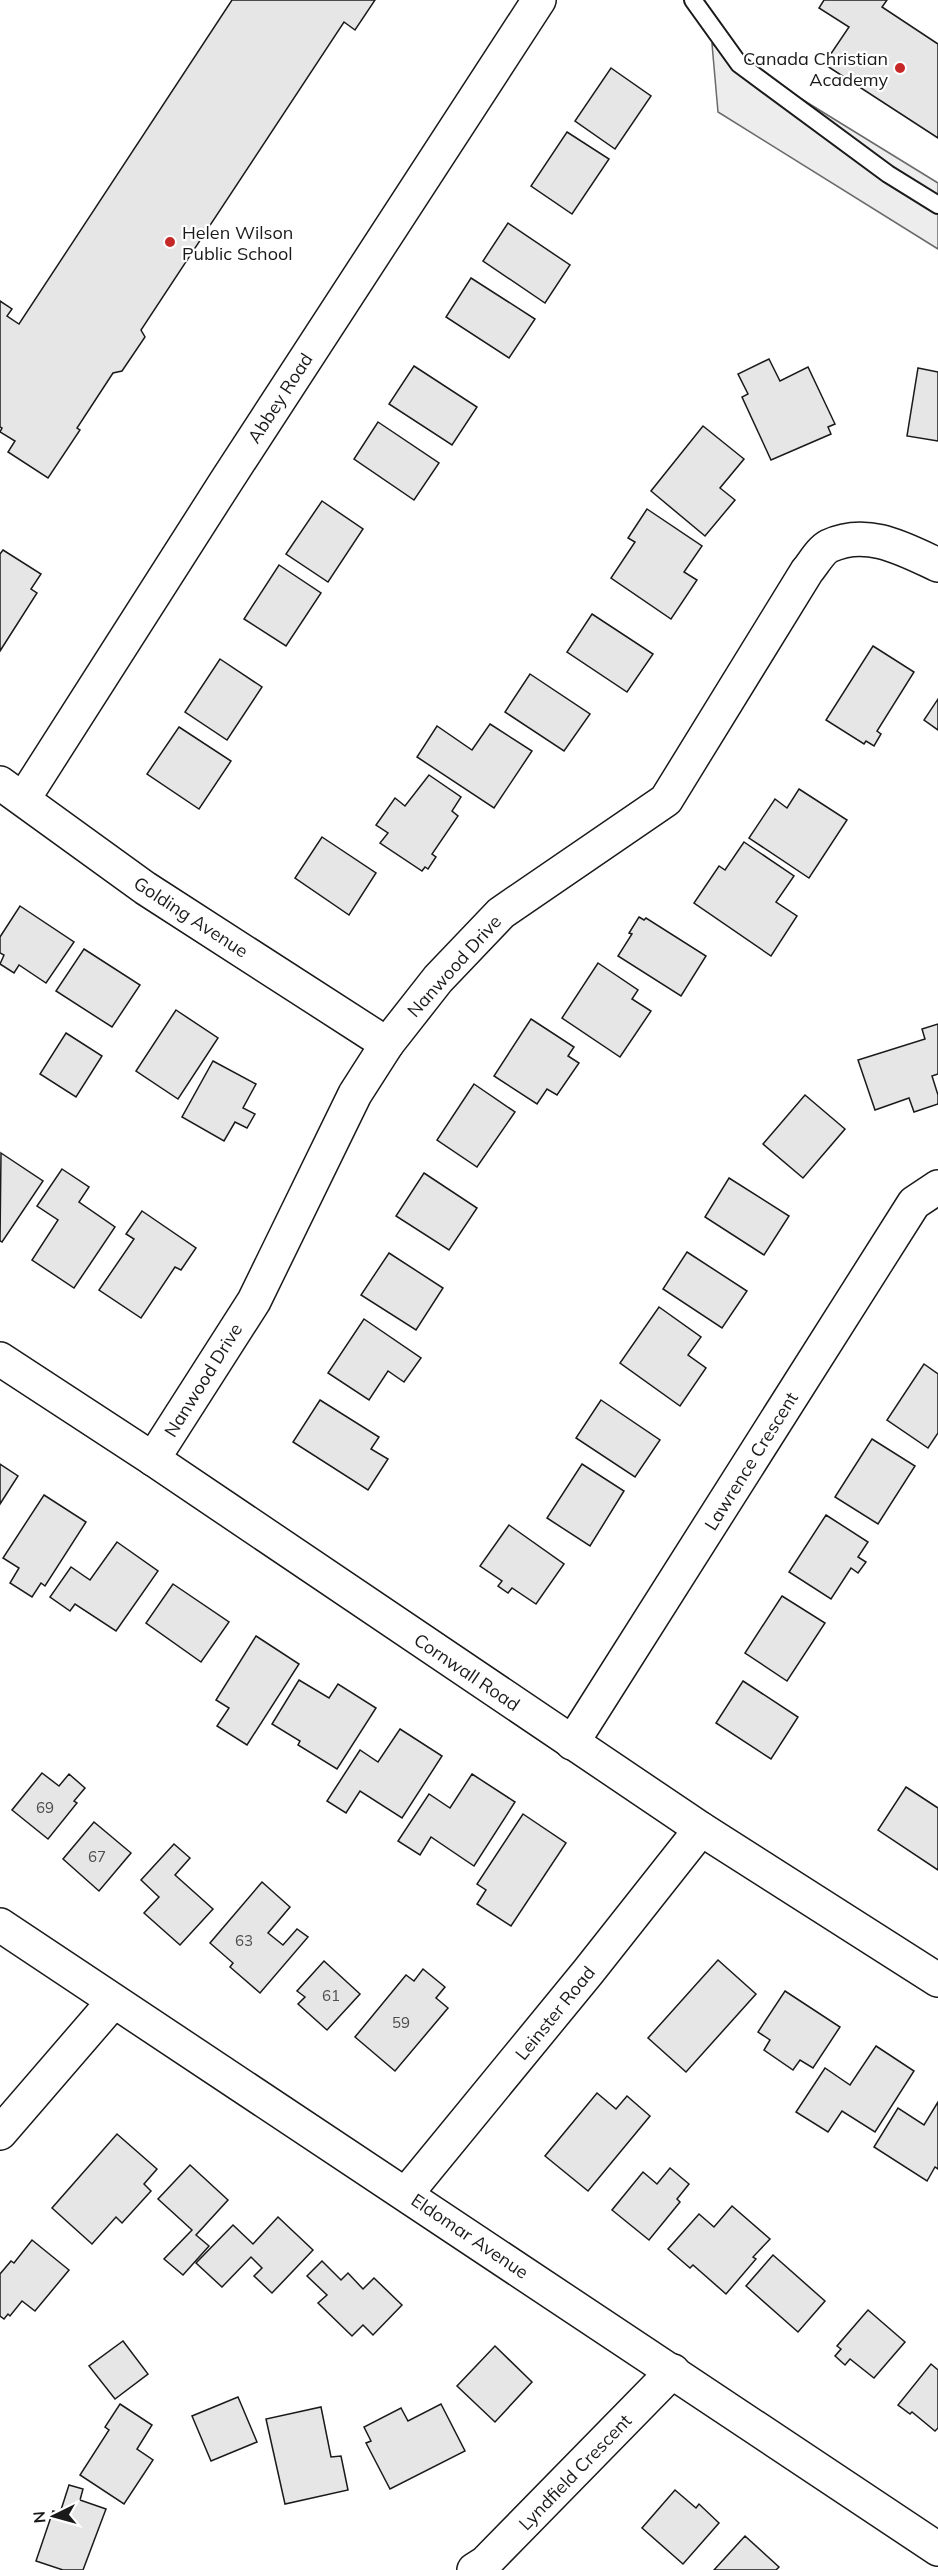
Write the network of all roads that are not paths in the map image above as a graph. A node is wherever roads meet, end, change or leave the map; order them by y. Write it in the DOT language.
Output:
graph roads {
  1 [pos="539,0"];
  2 [pos="693,0"];
  3 [pos="938,205"];
  4 [pos="938,564"];
  5 [pos="12,791"];
  6 [pos="387,1044"];
  7 [pos="938,1187"];
  8 [pos="0,1359"];
  9 [pos="153,1459"];
  10 [pos="572,1743"];
  11 [pos="701,1829"];
  12 [pos="0,1925"];
  13 [pos="938,1980"];
  14 [pos="113,2002"];
  15 [pos="0,2133"];
  16 [pos="406,2194"];
  17 [pos="673,2371"];
  18 [pos="938,2549"];
  19 [pos="474,2570"];
  1 -- 5 [label="street, Abbey Road"];
  2 -- 3 [label="lane"];
  4 -- 6 [label="street, Nanwood Drive"];
  5 -- 6 [label="street, Golding Avenue"];
  6 -- 9 [label="street, Nanwood Drive"];
  7 -- 10 [label="street, Lawrence Crescent"];
  8 -- 9 [label="street, Cornwall Road"];
  9 -- 10 [label="street, Cornwall Road"];
  10 -- 11 [label="street, Cornwall Road"];
  11 -- 13 [label="street, Cornwall Road"];
  11 -- 16 [label="street, Leinster Road"];
  12 -- 14 [label="street, Eldomar Avenue"];
  14 -- 15 [label="street"];
  14 -- 16 [label="street, Eldomar Avenue"];
  16 -- 17 [label="street, Eldomar Avenue"];
  17 -- 18 [label="street, Eldomar Avenue"];
  17 -- 19 [label="street, Lyndfield Crescent"];
}
